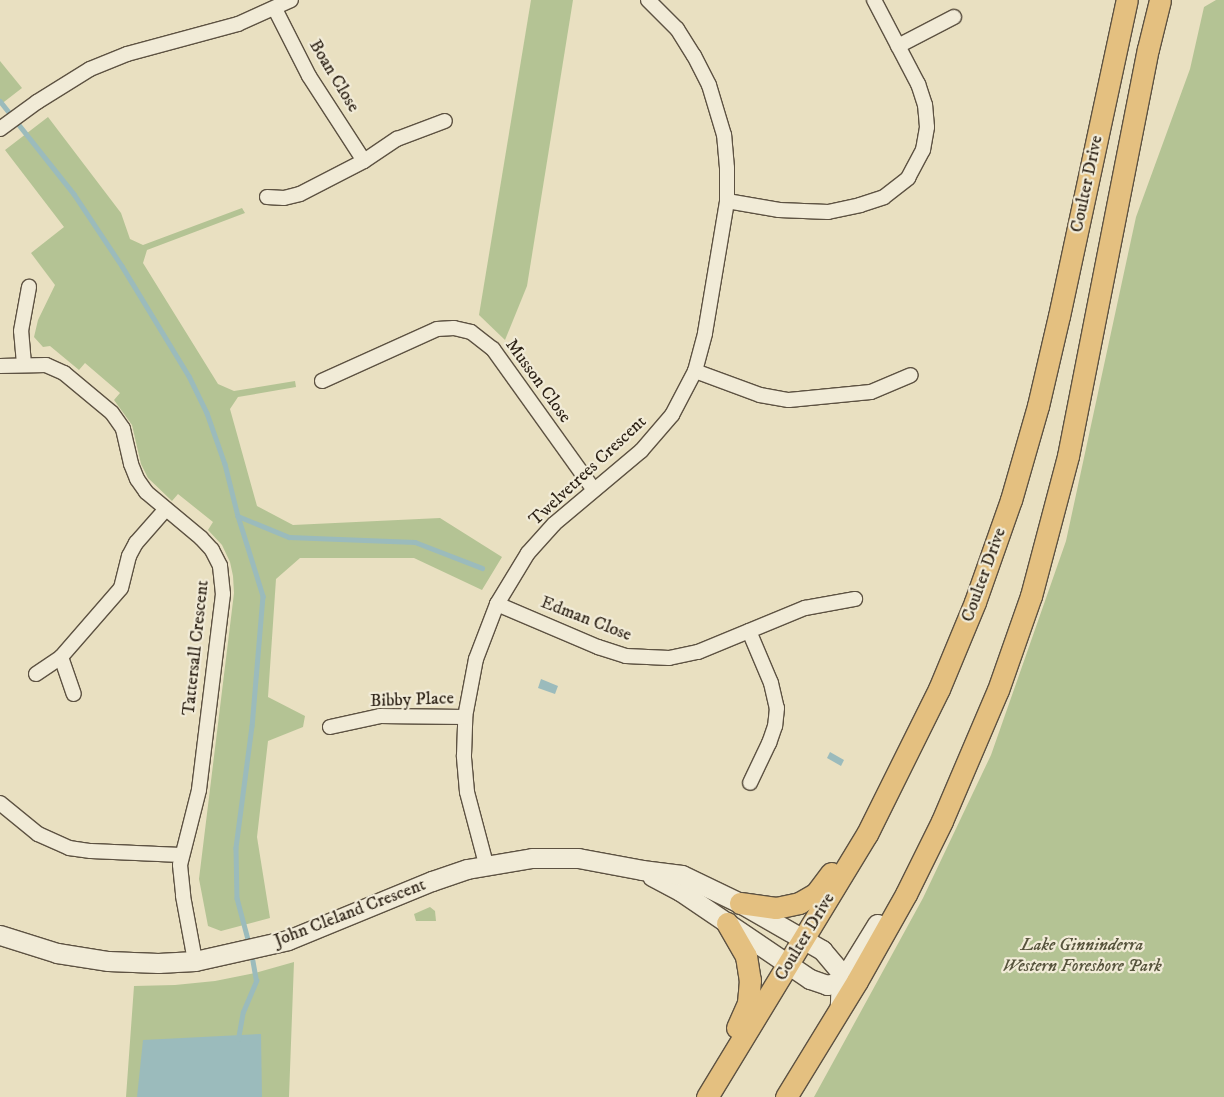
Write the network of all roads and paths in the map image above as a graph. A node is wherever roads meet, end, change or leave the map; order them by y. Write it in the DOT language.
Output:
graph roads {
  1 [pos="290,0"];
  2 [pos="648,0"];
  3 [pos="874,0"];
  4 [pos="1127,0"];
  5 [pos="1160,0"];
  6 [pos="275,9"];
  7 [pos="954,17"];
  8 [pos="898,46"];
  9 [pos="445,121"];
  10 [pos="8,123"];
  11 [pos="364,161"];
  12 [pos="267,197"];
  13 [pos="727,201"];
  14 [pos="30,287"];
  15 [pos="24,364"];
  16 [pos="0,366"];
  17 [pos="695,371"];
  18 [pos="911,375"];
  19 [pos="322,381"];
  20 [pos="594,490"];
  21 [pos="166,509"];
  22 [pos="855,599"];
  23 [pos="496,604"];
  24 [pos="749,631"];
  25 [pos="60,657"];
  26 [pos="36,674"];
  27 [pos="74,694"];
  28 [pos="465,717"];
  29 [pos="330,726"];
  30 [pos="750,783"];
  31 [pos="0,803"];
  32 [pos="867,834"];
  33 [pos="181,854"];
  34 [pos="486,864"];
  35 [pos="642,870"];
  36 [pos="906,894"];
  37 [pos="740,903"];
  38 [pos="727,922"];
  39 [pos="0,935"];
  40 [pos="804,939"];
  41 [pos="195,961"];
  42 [pos="788,965"];
  43 [pos="842,982"];
  44 [pos="840,1009"];
  45 [pos="728,1062"];
  46 [pos="707,1097"];
  47 [pos="786,1097"];
  1 -- 6 [label="street"];
  2 -- 13 [label="street, Twelvetrees Crescent"];
  3 -- 8 [label="street"];
  4 -- 32 [label="main road, Coulter Drive"];
  5 -- 36 [label="main road, Coulter Drive"];
  6 -- 10 [label="street"];
  6 -- 11 [label="street, Boan Close"];
  7 -- 8 [label="street"];
  8 -- 13 [label="street"];
  9 -- 11 [label="street"];
  11 -- 12 [label="street"];
  13 -- 17 [label="street, Twelvetrees Crescent"];
  14 -- 15 [label="street"];
  15 -- 16 [label="street, Tattersall Crescent"];
  15 -- 21 [label="street, Tattersall Crescent"];
  17 -- 18 [label="street"];
  17 -- 20 [label="street, Twelvetrees Crescent"];
  19 -- 20 [label="street, Musson Close"];
  20 -- 23 [label="street, Twelvetrees Crescent"];
  21 -- 25 [label="street"];
  21 -- 33 [label="street, Tattersall Crescent"];
  22 -- 24 [label="street, Edman Close"];
  23 -- 24 [label="street, Edman Close"];
  23 -- 28 [label="street, Twelvetrees Crescent"];
  24 -- 30 [label="street"];
  25 -- 26 [label="street"];
  25 -- 27 [label="street"];
  28 -- 29 [label="street, Bibby Place"];
  28 -- 34 [label="street, Twelvetrees Crescent"];
  31 -- 33 [label="street"];
  32 -- 37 [label="main road"];
  32 -- 40 [label="main road, Coulter Drive"];
  33 -- 41 [label="street, Tattersall Crescent"];
  34 -- 35 [label="street, John Cleland Crescent"];
  34 -- 41 [label="street, John Cleland Crescent"];
  35 -- 37 [label="street, John Cleland Crescent"];
  35 -- 38 [label="street, John Cleland Crescent"];
  36 -- 43 [label="street, John Cleland Crescent"];
  36 -- 44 [label="main road, Coulter Drive"];
  37 -- 40 [label="street, John Cleland Crescent"];
  38 -- 42 [label="street, John Cleland Crescent"];
  38 -- 45 [label="main road"];
  39 -- 41 [label="street, John Cleland Crescent"];
  40 -- 42 [label="main road, Coulter Drive"];
  40 -- 43 [label="street, John Cleland Crescent"];
  42 -- 43 [label="street, John Cleland Crescent"];
  42 -- 45 [label="main road, Coulter Drive"];
  43 -- 44 [label="street, John Cleland Crescent"];
  44 -- 47 [label="main road, Coulter Drive"];
  45 -- 46 [label="main road, Coulter Drive"];
}
